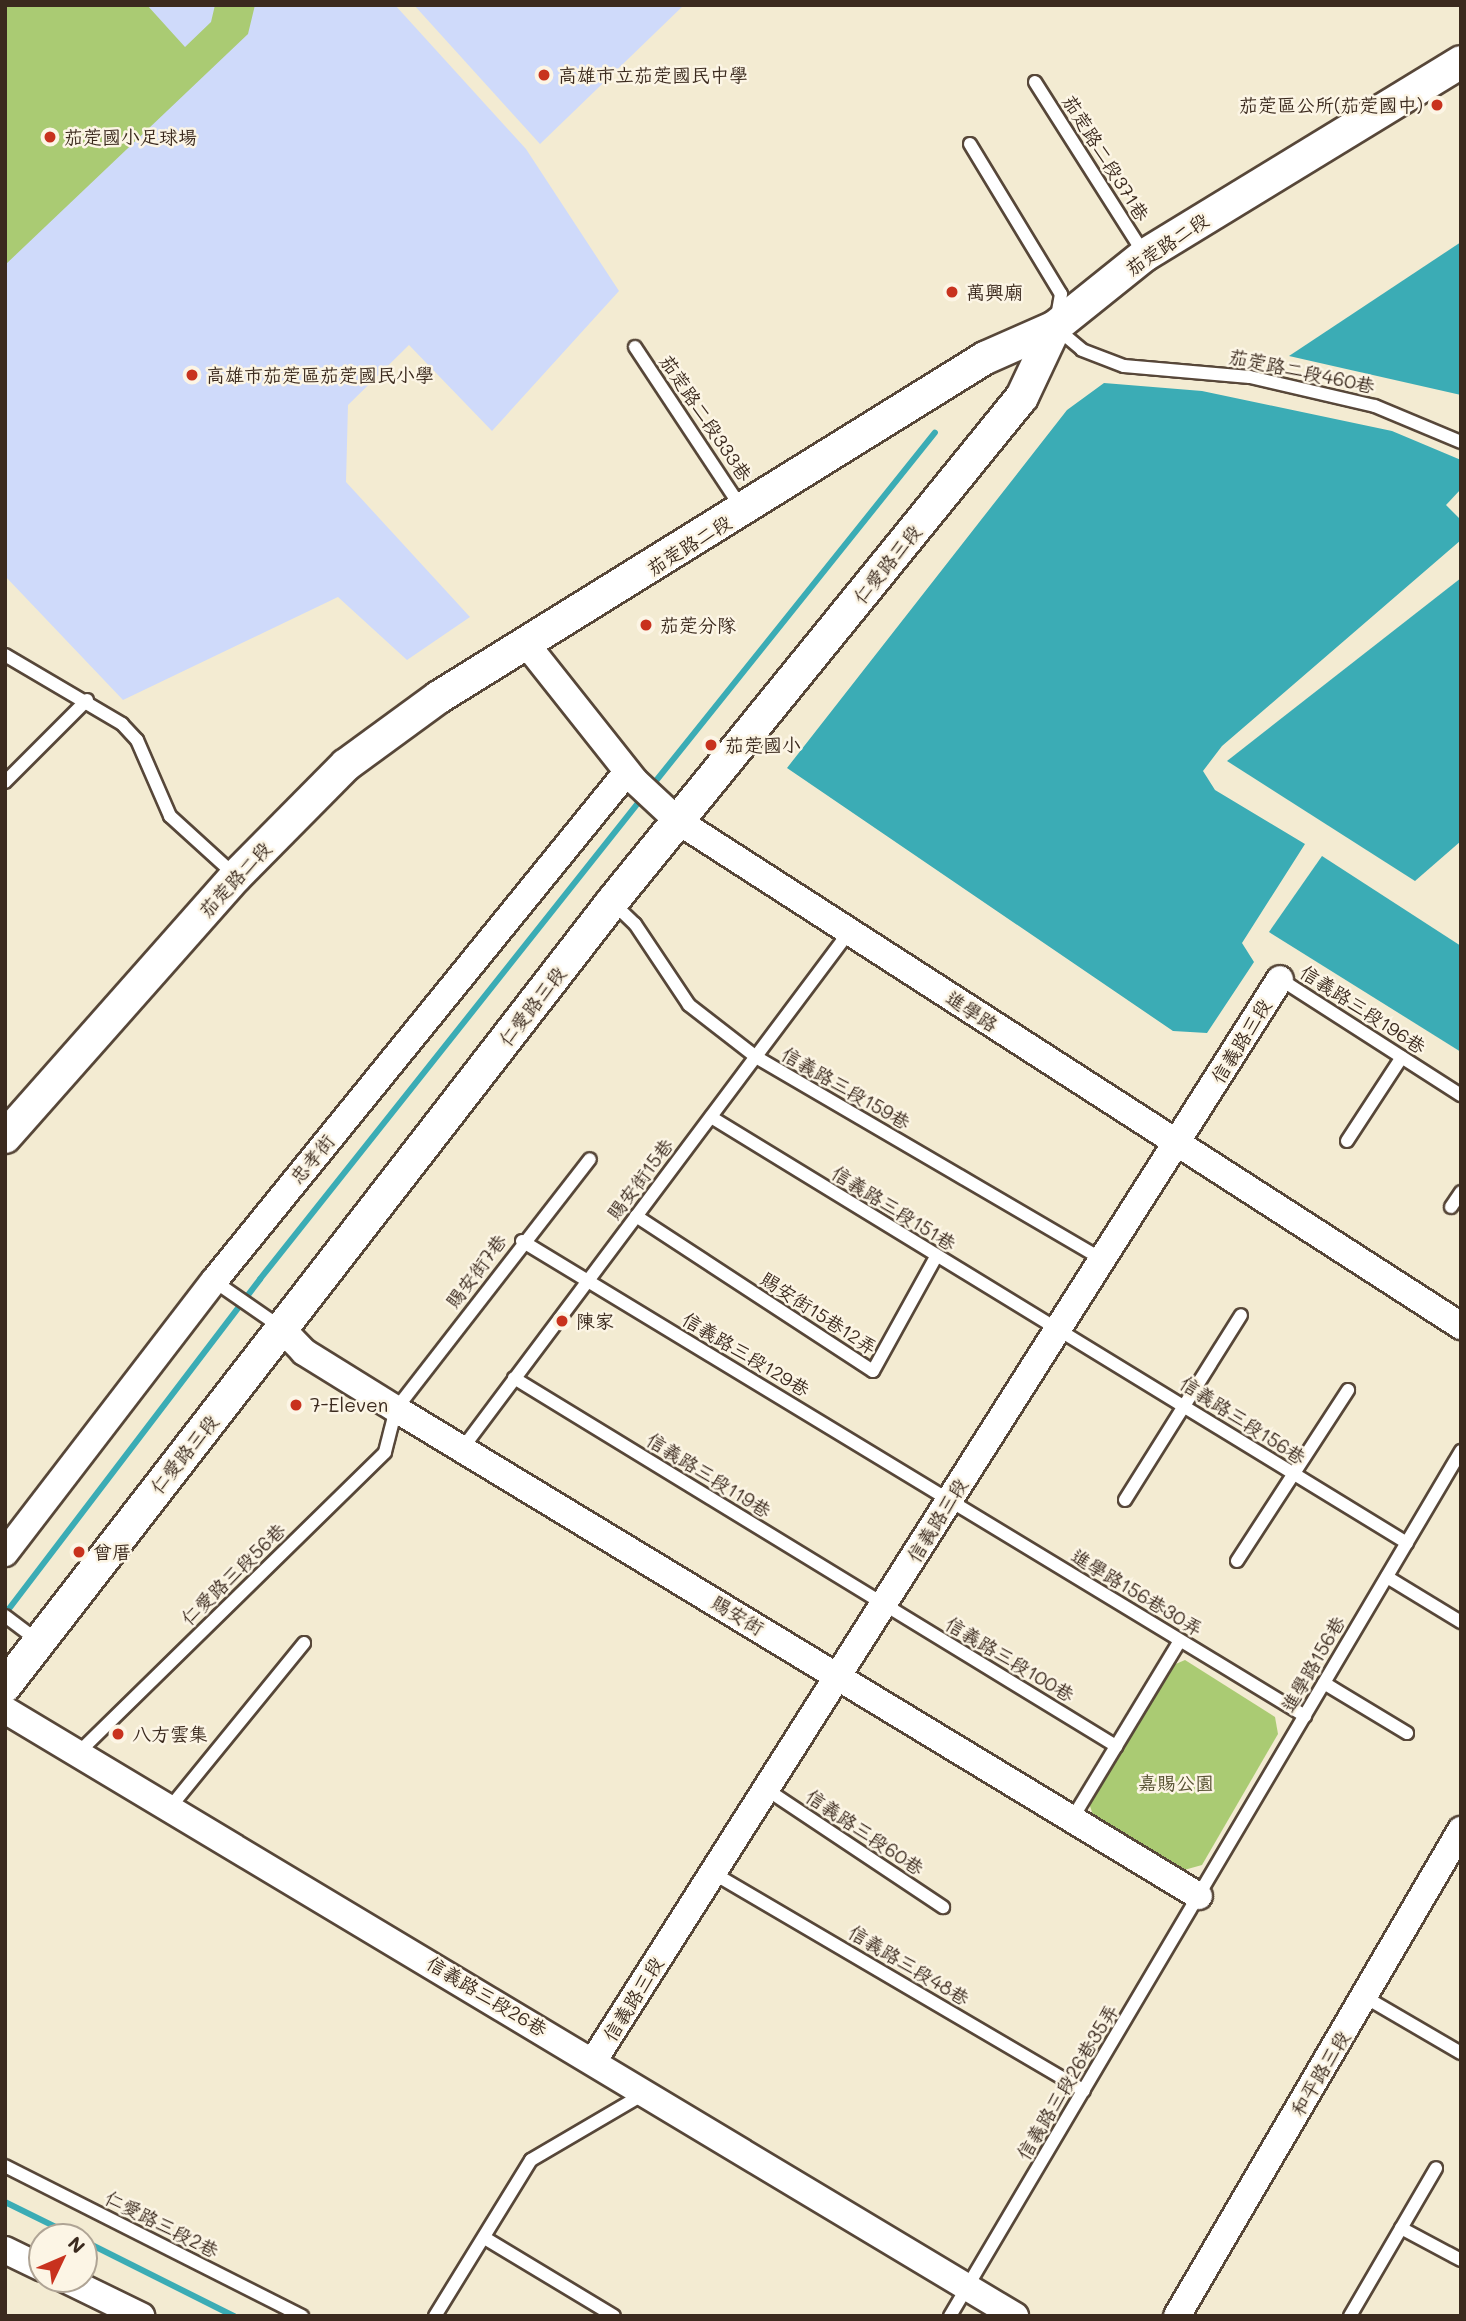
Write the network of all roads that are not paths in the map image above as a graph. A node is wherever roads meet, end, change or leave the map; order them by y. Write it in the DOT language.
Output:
graph roads {
  1 [pos="1461,62"];
  2 [pos="1035,82"];
  3 [pos="970,144"];
  4 [pos="1145,256"];
  5 [pos="1055,327"];
  6 [pos="635,347"];
  7 [pos="1461,442"];
  8 [pos="744,511"];
  9 [pos="528,646"];
  10 [pos="5,655"];
  11 [pos="87,701"];
  12 [pos="631,776"];
  13 [pos="5,782"];
  14 [pos="669,814"];
  15 [pos="236,876"];
  16 [pos="612,902"];
  17 [pos="849,932"];
  18 [pos="1280,979"];
  19 [pos="756,1057"];
  20 [pos="1402,1057"];
  21 [pos="1461,1095"];
  22 [pos="711,1117"];
  23 [pos="5,1137"];
  24 [pos="1348,1142"];
  25 [pos="1176,1143"];
  26 [pos="590,1159"];
  27 [pos="1461,1192"];
  28 [pos="1451,1207"];
  29 [pos="636,1216"];
  30 [pos="522,1241"];
  31 [pos="936,1257"];
  32 [pos="1102,1259"];
  33 [pos="587,1280"];
  34 [pos="221,1285"];
  35 [pos="1241,1315"];
  36 [pos="272,1321"];
  37 [pos="1461,1326"];
  38 [pos="1059,1327"];
  39 [pos="514,1378"];
  40 [pos="1348,1390"];
  41 [pos="1185,1404"];
  42 [pos="396,1409"];
  43 [pos="462,1448"];
  44 [pos="1461,1451"];
  45 [pos="1290,1474"];
  46 [pos="949,1500"];
  47 [pos="1125,1500"];
  48 [pos="1407,1543"];
  49 [pos="5,1553"];
  50 [pos="1237,1561"];
  51 [pos="1387,1577"];
  52 [pos="883,1605"];
  53 [pos="5,1616"];
  54 [pos="1461,1622"];
  55 [pos="27,1633"];
  56 [pos="1180,1641"];
  57 [pos="304,1643"];
  58 [pos="838,1675"];
  59 [pos="1324,1683"];
  60 [pos="5,1686"];
  61 [pos="5,1710"];
  62 [pos="1305,1716"];
  63 [pos="1407,1733"];
  64 [pos="1116,1746"];
  65 [pos="76,1754"];
  66 [pos="766,1789"];
  67 [pos="172,1805"];
  68 [pos="1072,1819"];
  69 [pos="1457,1844"];
  70 [pos="713,1872"];
  71 [pos="1199,1896"];
  72 [pos="943,1907"];
  73 [pos="1365,1997"];
  74 [pos="1461,2053"];
  75 [pos="594,2060"];
  76 [pos="1084,2091"];
  77 [pos="647,2092"];
  78 [pos="5,2166"];
  79 [pos="1436,2168"];
  80 [pos="1401,2228"];
  81 [pos="488,2240"];
  82 [pos="5,2250"];
  83 [pos="1461,2260"];
  84 [pos="28,2261"];
  85 [pos="966,2287"];
  86 [pos="94,2293"];
  87 [pos="1355,2314"];
  88 [pos="141,2316"];
  89 [pos="302,2316"];
  90 [pos="435,2316"];
  91 [pos="614,2316"];
  92 [pos="950,2316"];
  93 [pos="1015,2316"];
  94 [pos="1177,2316"];
  1 -- 4 [label="street, 茄萣路二段"];
  2 -- 4 [label="lane, 茄萣路二段371巷"];
  3 -- 5 [label="lane"];
  4 -- 5 [label="street, 茄萣路二段"];
  5 -- 7 [label="lane, 茄萣路二段460巷"];
  5 -- 8 [label="street, 茄萣路二段"];
  5 -- 14 [label="street, 仁愛路三段"];
  6 -- 8 [label="lane, 茄萣路二段333巷"];
  8 -- 9 [label="street, 茄萣路二段"];
  9 -- 12 [label="street, 進學路"];
  9 -- 15 [label="street, 茄萣路二段"];
  10 -- 11 [label="lane"];
  11 -- 13 [label="lane"];
  11 -- 15 [label="lane"];
  12 -- 14 [label="street, 進學路"];
  12 -- 34 [label="street, 忠孝街"];
  14 -- 16 [label="street, 仁愛路三段"];
  14 -- 17 [label="street, 進學路"];
  15 -- 23 [label="street, 茄萣路二段"];
  16 -- 19 [label="lane, 信義路三段159巷"];
  16 -- 36 [label="street, 仁愛路三段"];
  17 -- 19 [label="lane, 賜安街15巷"];
  17 -- 25 [label="street, 進學路"];
  18 -- 20 [label="lane, 信義路三段196巷"];
  18 -- 25 [label="street, 信義路三段"];
  19 -- 22 [label="lane, 賜安街15巷"];
  19 -- 32 [label="lane, 信義路三段159巷"];
  20 -- 21 [label="lane, 信義路三段196巷"];
  20 -- 24 [label="lane"];
  22 -- 29 [label="lane, 賜安街15巷"];
  22 -- 31 [label="lane, 信義路三段151巷"];
  25 -- 32 [label="street, 信義路三段"];
  25 -- 37 [label="street, 進學路"];
  26 -- 30 [label="lane, 賜安街7巷"];
  27 -- 28 [label="lane"];
  29 -- 31 [label="lane, 賜安街15巷12弄"];
  29 -- 33 [label="lane, 賜安街15巷"];
  30 -- 33 [label="lane, 信義路三段129巷"];
  30 -- 42 [label="lane, 賜安街7巷"];
  31 -- 38 [label="lane, 信義路三段151巷"];
  32 -- 38 [label="street, 信義路三段"];
  33 -- 39 [label="lane, 賜安街15巷"];
  33 -- 46 [label="lane, 信義路三段129巷"];
  34 -- 36 [label="lane"];
  34 -- 49 [label="street, 忠孝街"];
  35 -- 41 [label="lane"];
  36 -- 42 [label="street, 賜安街"];
  36 -- 55 [label="street, 仁愛路三段"];
  38 -- 41 [label="lane, 信義路三段156巷"];
  38 -- 46 [label="street, 信義路三段"];
  39 -- 43 [label="lane, 賜安街15巷"];
  39 -- 52 [label="lane, 信義路三段119巷"];
  40 -- 45 [label="lane"];
  41 -- 45 [label="lane, 信義路三段156巷"];
  41 -- 47 [label="lane"];
  42 -- 43 [label="street, 賜安街"];
  42 -- 65 [label="lane, 仁愛路三段56巷"];
  43 -- 58 [label="street, 賜安街"];
  44 -- 48 [label="lane, 進學路156巷"];
  45 -- 48 [label="lane, 信義路三段156巷"];
  45 -- 50 [label="lane"];
  46 -- 52 [label="street, 信義路三段"];
  46 -- 56 [label="lane, 進學路156巷30弄"];
  48 -- 51 [label="lane, 進學路156巷"];
  51 -- 54 [label="lane"];
  51 -- 59 [label="lane, 進學路156巷"];
  52 -- 58 [label="street, 信義路三段"];
  52 -- 64 [label="lane, 信義路三段100巷"];
  53 -- 55 [label="lane"];
  55 -- 60 [label="street, 仁愛路三段"];
  56 -- 62 [label="lane, 進學路156巷30弄"];
  56 -- 64 [label="lane"];
  57 -- 67 [label="lane"];
  58 -- 66 [label="street, 信義路三段"];
  58 -- 68 [label="street, 賜安街"];
  59 -- 62 [label="lane, 進學路156巷"];
  59 -- 63 [label="lane"];
  61 -- 65 [label="street, 信義路三段26巷"];
  62 -- 71 [label="lane, 進學路156巷"];
  64 -- 68 [label="lane"];
  65 -- 67 [label="street, 信義路三段26巷"];
  66 -- 70 [label="street, 信義路三段"];
  66 -- 72 [label="lane, 信義路三段60巷"];
  67 -- 75 [label="street, 信義路三段26巷"];
  68 -- 71 [label="street, 賜安街"];
  69 -- 73 [label="street, 和平路三段"];
  70 -- 75 [label="street, 信義路三段"];
  70 -- 76 [label="lane, 信義路三段48巷"];
  71 -- 76 [label="lane, 信義路三段26巷35弄"];
  73 -- 74 [label="lane"];
  73 -- 94 [label="street, 和平路三段"];
  75 -- 77 [label="street, 信義路三段26巷"];
  76 -- 85 [label="lane, 信義路三段26巷35弄"];
  77 -- 81 [label="lane"];
  77 -- 85 [label="street, 信義路三段26巷"];
  78 -- 89 [label="lane, 仁愛路三段2巷"];
  79 -- 80 [label="lane"];
  80 -- 83 [label="lane"];
  80 -- 87 [label="lane"];
  81 -- 90 [label="lane"];
  81 -- 91 [label="lane"];
  82 -- 84 [label="street"];
  85 -- 92 [label="lane"];
  85 -- 93 [label="street, 信義路三段26巷"];
  86 -- 88 [label="street"];
}
